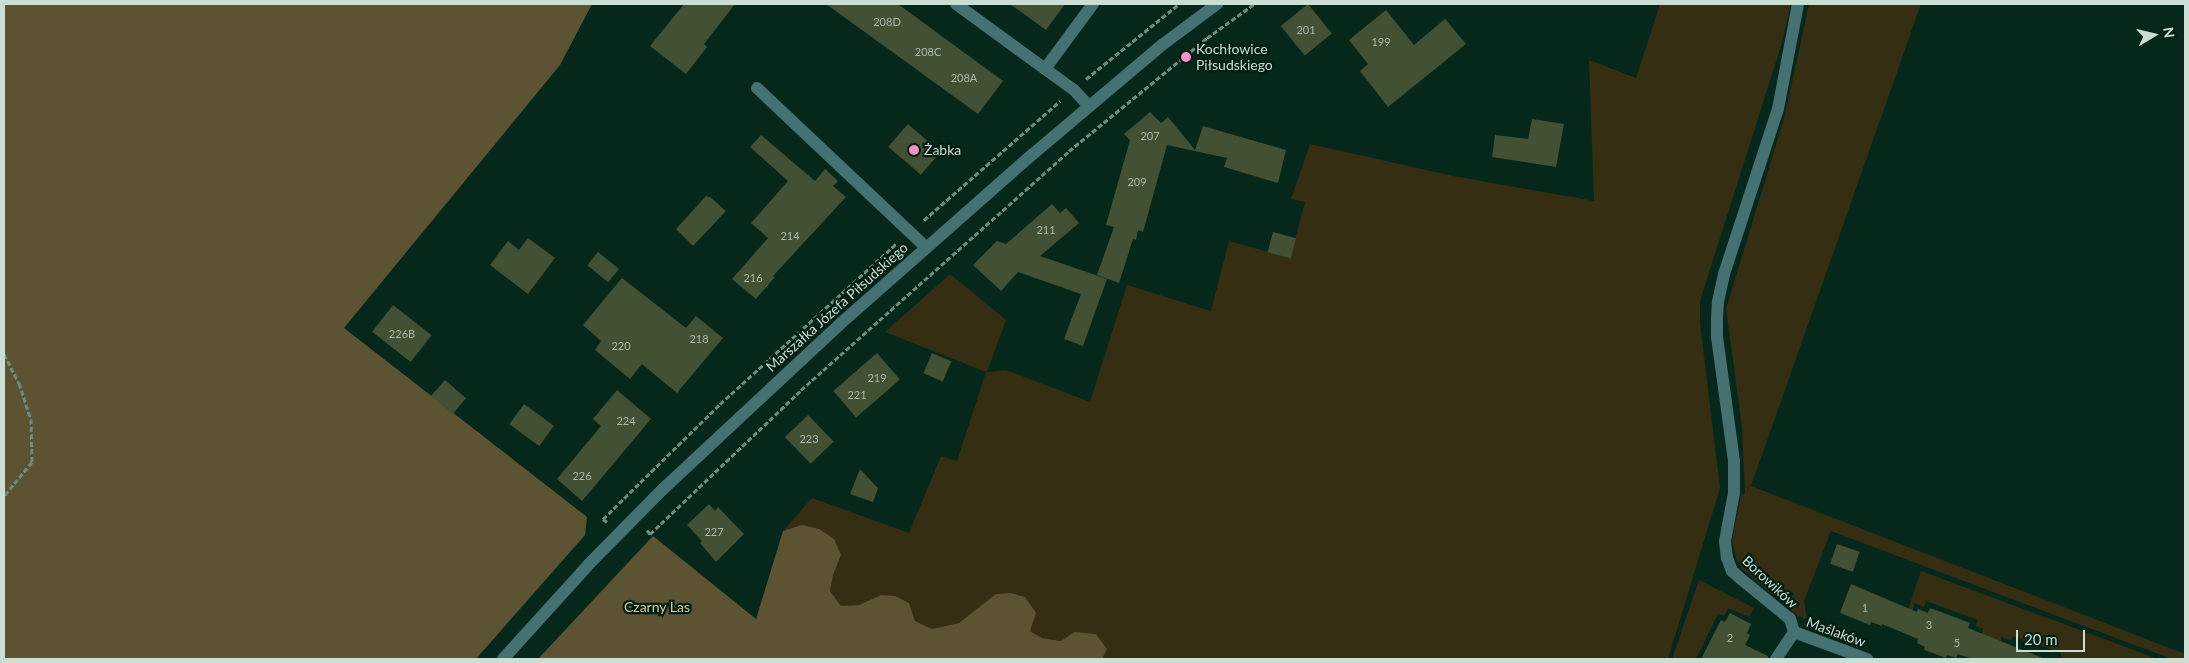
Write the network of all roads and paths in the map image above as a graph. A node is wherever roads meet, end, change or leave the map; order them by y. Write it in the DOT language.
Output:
graph roads {
  1 [pos="956,4"];
  2 [pos="1093,4"];
  3 [pos="1217,4"];
  4 [pos="1254,4"];
  5 [pos="1798,4"];
  6 [pos="1045,69"];
  7 [pos="757,88"];
  8 [pos="1089,106"];
  9 [pos="926,247"];
  10 [pos="4,354"];
  11 [pos="4,496"];
  12 [pos="636,516"];
  13 [pos="1794,632"];
  14 [pos="503,659"];
  15 [pos="1776,659"];
  16 [pos="1867,659"];
  1 -- 6 [label="street"];
  2 -- 6 [label="street"];
  3 -- 8 [label="street, Marszałka Józefa Piłsudskiego"];
  4 -- 12 [label="path"];
  5 -- 13 [label="street, Borowików"];
  6 -- 8 [label="street"];
  7 -- 9 [label="street"];
  8 -- 9 [label="street, Marszałka Józefa Piłsudskiego"];
  9 -- 12 [label="street, Marszałka Józefa Piłsudskiego"];
  10 -- 11 [label="path"];
  12 -- 14 [label="street, Marszałka Józefa Piłsudskiego"];
  13 -- 15 [label="street"];
  13 -- 16 [label="street, Maślaków"];
}
